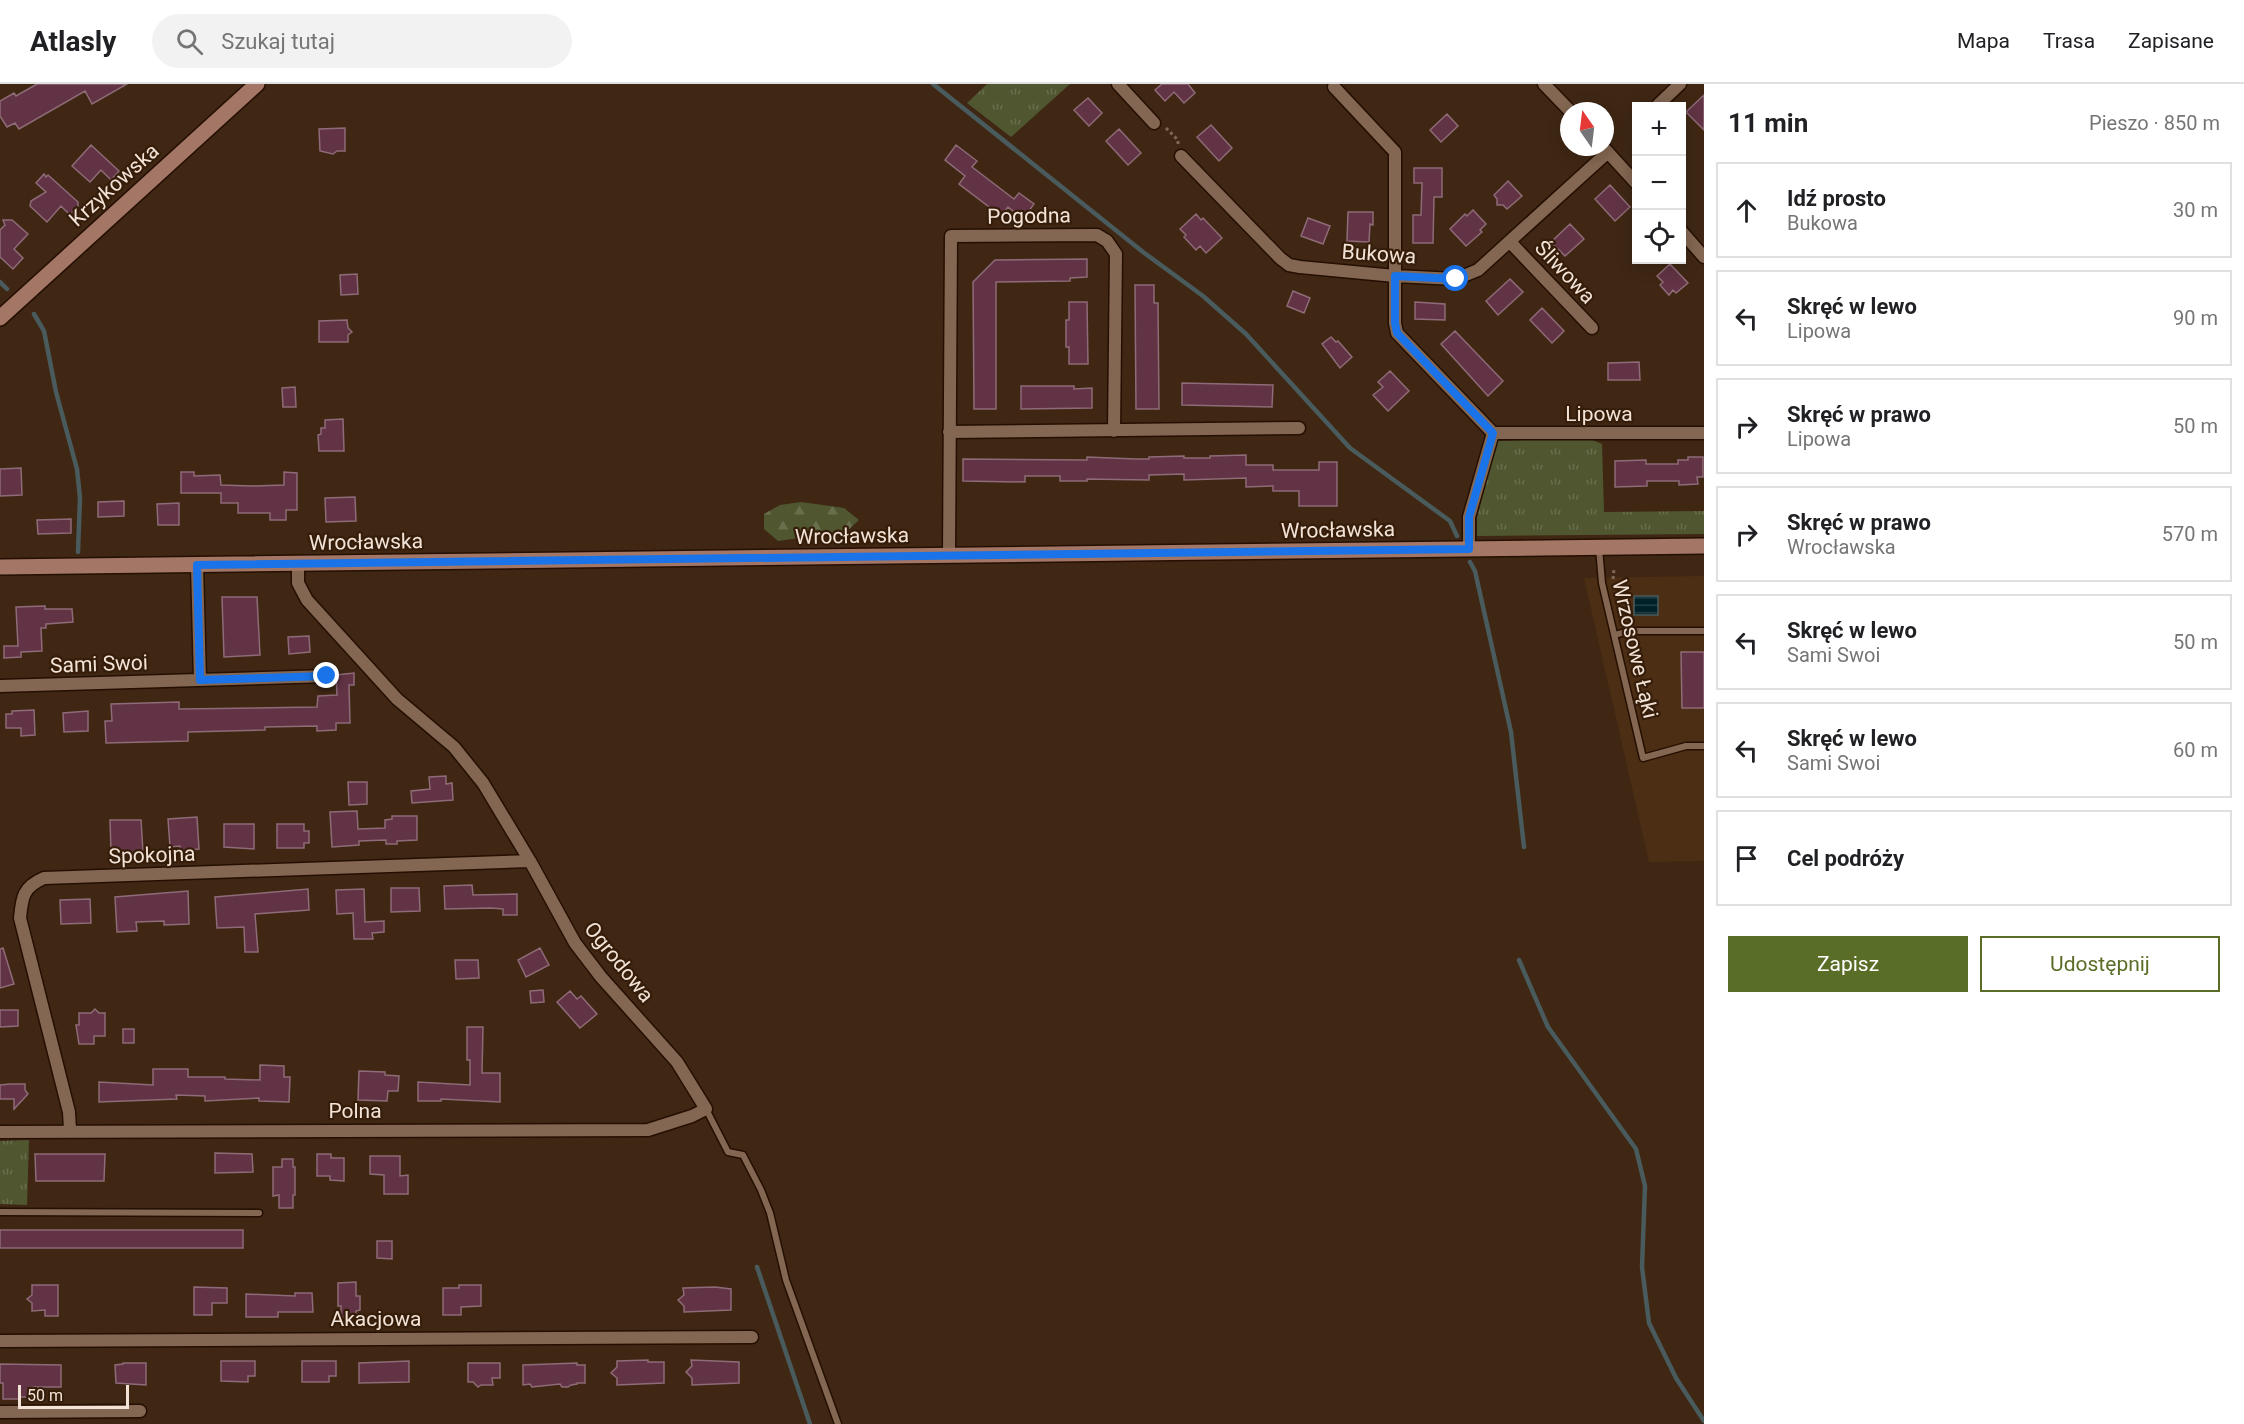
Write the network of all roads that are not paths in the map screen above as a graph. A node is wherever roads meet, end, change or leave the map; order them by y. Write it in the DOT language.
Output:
graph roads {
  1 [pos="257,84"];
  2 [pos="1118,84"];
  3 [pos="1544,84"];
  4 [pos="1680,84"];
  5 [pos="1334,87"];
  6 [pos="1561,102"];
  7 [pos="1661,102"];
  8 [pos="1154,123"];
  9 [pos="1181,156"];
  10 [pos="1600,156"];
  11 [pos="1611,156"];
  12 [pos="1632,179"];
  13 [pos="1686,237"];
  14 [pos="1510,242"];
  15 [pos="1704,257"];
  16 [pos="1395,276"];
  17 [pos="0,318"];
  18 [pos="1592,328"];
  19 [pos="1299,428"];
  20 [pos="1114,431"];
  21 [pos="949,432"];
  22 [pos="1493,433"];
  23 [pos="1704,433"];
  24 [pos="1704,546"];
  25 [pos="1599,547"];
  26 [pos="1469,549"];
  27 [pos="949,556"];
  28 [pos="298,564"];
  29 [pos="197,565"];
  30 [pos="0,567"];
  31 [pos="1704,631"];
  32 [pos="1615,635"];
  33 [pos="327,676"];
  34 [pos="200,680"];
  35 [pos="0,686"];
  36 [pos="1704,746"];
  37 [pos="530,861"];
  38 [pos="706,1109"];
  39 [pos="70,1130"];
  40 [pos="0,1132"];
  41 [pos="0,1212"];
  42 [pos="259,1213"];
  43 [pos="752,1337"];
  44 [pos="0,1341"];
  45 [pos="140,1411"];
  46 [pos="0,1413"];
  47 [pos="838,1424"];
  1 -- 17 [label="street, Krzykowska"];
  2 -- 8 [label="street"];
  3 -- 6 [label="street"];
  4 -- 7 [label="street"];
  5 -- 16 [label="street"];
  9 -- 16 [label="street, Bukowa"];
  10 -- 14 [label="street, Bukowa"];
  11 -- 12 [label="street"];
  13 -- 15 [label="street"];
  14 -- 16 [label="street, Bukowa"];
  14 -- 18 [label="street, Śliwowa"];
  16 -- 22 [label="street"];
  19 -- 20 [label="street"];
  20 -- 21 [label="street"];
  20 -- 21 [label="street, Pogodna"];
  21 -- 27 [label="street, Pogodna"];
  22 -- 23 [label="street, Lipowa"];
  22 -- 26 [label="street"];
  24 -- 25 [label="street, Wrocławska"];
  25 -- 26 [label="street, Wrocławska"];
  25 -- 32 [label="lane, Wrzosowe Łąki"];
  26 -- 27 [label="street, Wrocławska"];
  27 -- 28 [label="street, Wrocławska"];
  28 -- 29 [label="street, Wrocławska"];
  28 -- 37 [label="street, Ogrodowa"];
  29 -- 30 [label="street, Wrocławska"];
  29 -- 34 [label="street"];
  31 -- 32 [label="lane"];
  32 -- 36 [label="lane, Wrzosowe Łąki"];
  33 -- 34 [label="street, Sami Swoi"];
  34 -- 35 [label="street, Sami Swoi"];
  37 -- 38 [label="street, Ogrodowa"];
  37 -- 39 [label="street, Spokojna"];
  38 -- 39 [label="street, Polna"];
  38 -- 47 [label="lane, Ogrodowa"];
  39 -- 40 [label="street, Polna"];
  41 -- 42 [label="lane"];
  43 -- 44 [label="street, Akacjowa"];
  45 -- 46 [label="street"];
}
